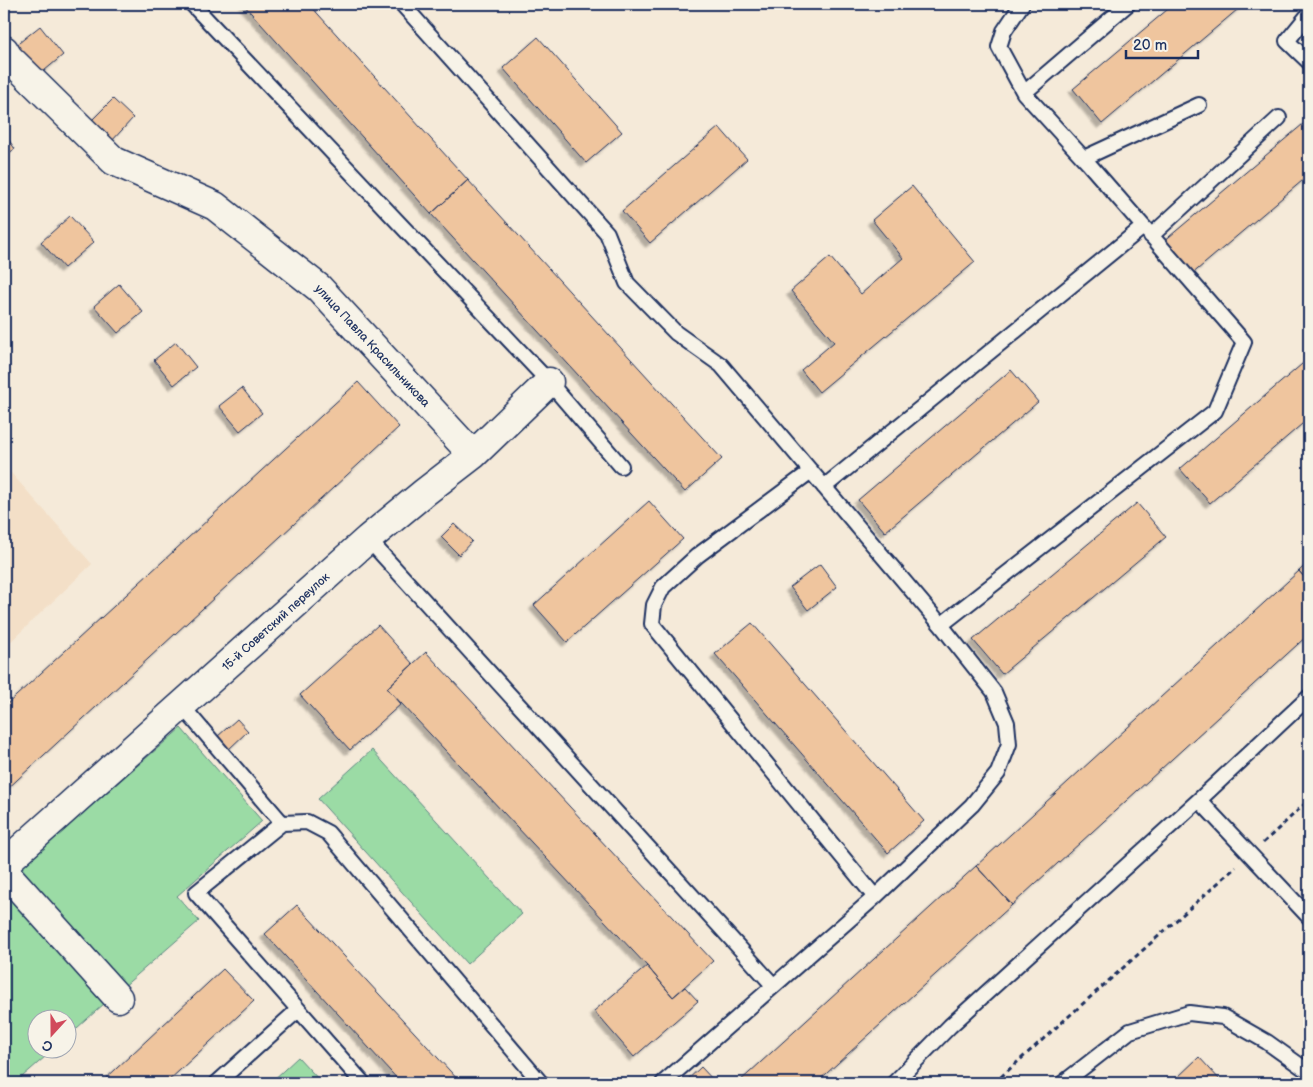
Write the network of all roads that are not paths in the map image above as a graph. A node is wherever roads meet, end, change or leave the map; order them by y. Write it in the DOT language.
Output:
graph roads {
  1 [pos="192,4"];
  2 [pos="402,4"];
  3 [pos="1022,4"];
  4 [pos="1128,4"];
  5 [pos="1309,14"];
  6 [pos="4,50"];
  7 [pos="1309,62"];
  8 [pos="1024,93"];
  9 [pos="1199,106"];
  10 [pos="1279,118"];
  11 [pos="1084,158"];
  12 [pos="1147,231"];
  13 [pos="550,382"];
  14 [pos="473,455"];
  15 [pos="621,466"];
  16 [pos="811,471"];
  17 [pos="824,487"];
  18 [pos="368,539"];
  19 [pos="941,625"];
  20 [pos="1309,697"];
  21 [pos="182,706"];
  22 [pos="1199,800"];
  23 [pos="282,823"];
  24 [pos="4,864"];
  25 [pos="4,870"];
  26 [pos="875,897"];
  27 [pos="1309,917"];
  28 [pos="773,985"];
  29 [pos="118,998"];
  30 [pos="298,1010"];
  31 [pos="1309,1072"];
  32 [pos="217,1083"];
  33 [pos="363,1083"];
  34 [pos="541,1083"];
  35 [pos="662,1083"];
  36 [pos="894,1083"];
  37 [pos="1063,1083"];
  1 -- 13 [label="lane"];
  2 -- 16 [label="lane"];
  3 -- 8 [label="lane"];
  4 -- 8 [label="lane"];
  5 -- 7 [label="lane"];
  6 -- 14 [label="street, улица Павла Красильникова"];
  8 -- 11 [label="lane"];
  9 -- 11 [label="lane"];
  10 -- 12 [label="lane"];
  11 -- 12 [label="lane"];
  12 -- 17 [label="lane"];
  12 -- 19 [label="lane"];
  13 -- 14 [label="street, 15-й Советский переулок"];
  13 -- 15 [label="lane"];
  14 -- 18 [label="street, 15-й Советский переулок"];
  16 -- 17 [label="lane"];
  16 -- 26 [label="lane"];
  17 -- 19 [label="lane"];
  18 -- 21 [label="street, 15-й Советский переулок"];
  18 -- 28 [label="lane"];
  19 -- 26 [label="lane"];
  20 -- 22 [label="lane"];
  21 -- 23 [label="lane"];
  21 -- 24 [label="street, 15-й Советский переулок"];
  22 -- 27 [label="lane"];
  22 -- 36 [label="lane"];
  23 -- 30 [label="lane"];
  23 -- 34 [label="lane"];
  25 -- 29 [label="street"];
  26 -- 28 [label="lane"];
  28 -- 35 [label="lane"];
  30 -- 32 [label="lane"];
  30 -- 33 [label="lane"];
  31 -- 37 [label="lane"];
}
